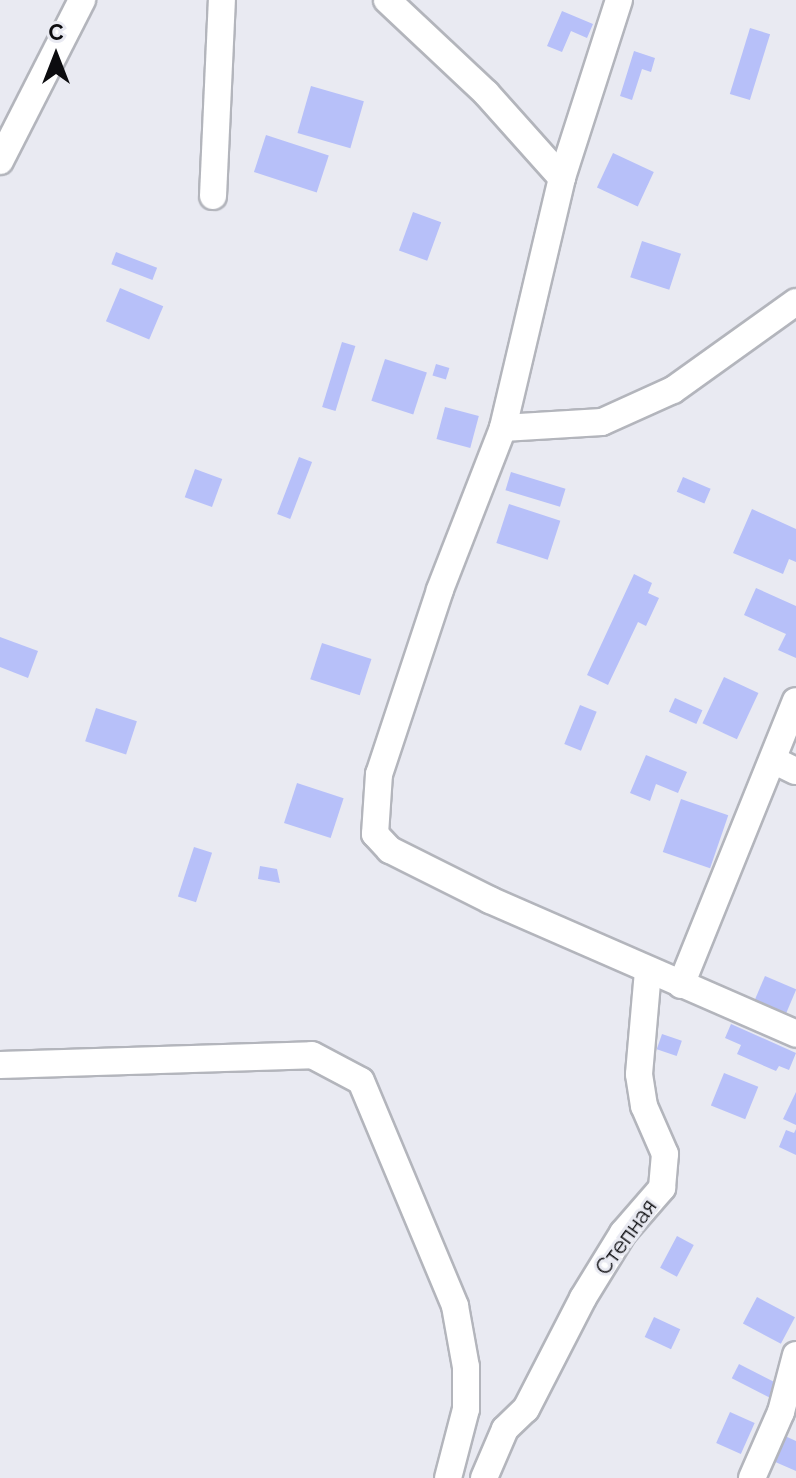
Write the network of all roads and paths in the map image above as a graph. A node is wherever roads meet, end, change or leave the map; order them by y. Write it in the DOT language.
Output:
graph roads {
  1 [pos="82,0"];
  2 [pos="222,0"];
  3 [pos="387,0"];
  4 [pos="619,0"];
  5 [pos="0,161"];
  6 [pos="562,178"];
  7 [pos="213,196"];
  8 [pos="796,302"];
  9 [pos="503,428"];
  10 [pos="796,701"];
  11 [pos="784,766"];
  12 [pos="648,972"];
  13 [pos="681,985"];
  14 [pos="796,1034"];
  15 [pos="0,1065"];
  16 [pos="796,1355"];
  17 [pos="788,1415"];
  18 [pos="448,1478"];
  19 [pos="484,1478"];
  20 [pos="752,1478"];
  1 -- 5 [label="street"];
  2 -- 7 [label="street"];
  3 -- 6 [label="street"];
  4 -- 6 [label="street"];
  6 -- 9 [label="street"];
  8 -- 9 [label="street"];
  9 -- 12 [label="street"];
  10 -- 11 [label="street"];
  11 -- 13 [label="street"];
  12 -- 13 [label="street"];
  12 -- 19 [label="street, Степная"];
  13 -- 14 [label="street"];
  15 -- 18 [label="street"];
  16 -- 17 [label="street"];
  17 -- 20 [label="street"];
}
